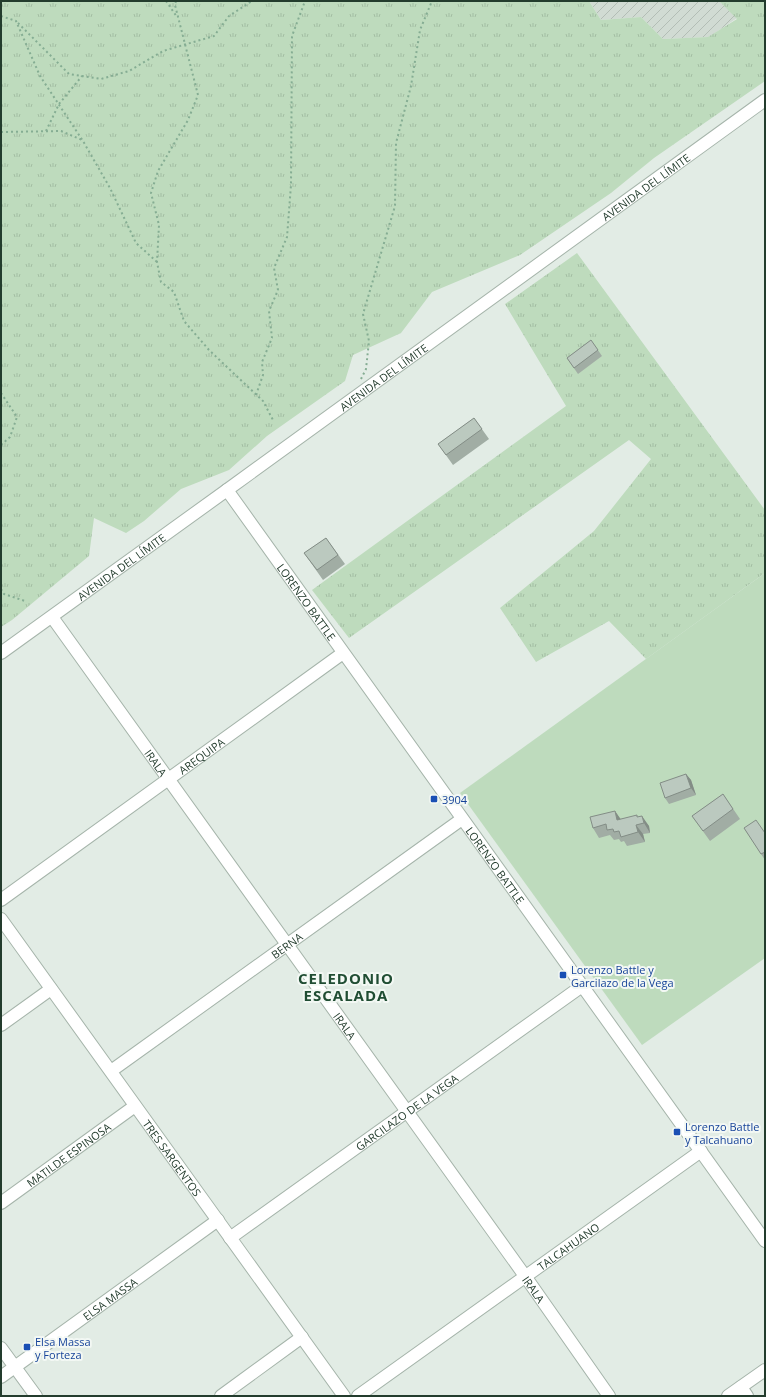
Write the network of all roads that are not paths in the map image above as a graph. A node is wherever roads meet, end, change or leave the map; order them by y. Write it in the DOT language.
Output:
graph roads {
  1 [pos="765,100"];
  2 [pos="227,490"];
  3 [pos="52,618"];
  4 [pos="1,653"];
  5 [pos="344,653"];
  6 [pos="168,780"];
  7 [pos="462,819"];
  8 [pos="1,900"];
  9 [pos="1,919"];
  10 [pos="287,945"];
  11 [pos="582,986"];
  12 [pos="51,989"];
  13 [pos="1,1025"];
  14 [pos="111,1071"];
  15 [pos="135,1106"];
  16 [pos="407,1111"];
  17 [pos="701,1151"];
  18 [pos="1,1203"];
  19 [pos="218,1220"];
  20 [pos="230,1238"];
  21 [pos="765,1241"];
  22 [pos="525,1276"];
  23 [pos="302,1337"];
  24 [pos="1,1348"];
  25 [pos="15,1367"];
  26 [pos="765,1370"];
  27 [pos="1,1377"];
  28 [pos="744,1391"];
  29 [pos="36,1396"];
  30 [pos="221,1396"];
  31 [pos="344,1396"];
  32 [pos="358,1396"];
  33 [pos="609,1396"];
  34 [pos="728,1396"];
  1 -- 2 [label="street, AVENIDA DEL LÍMITE"];
  2 -- 3 [label="street, AVENIDA DEL LÍMITE"];
  2 -- 5 [label="street, LORENZO BATTLE"];
  3 -- 4 [label="street, AVENIDA DEL LÍMITE"];
  3 -- 6 [label="street, IRALA"];
  5 -- 6 [label="street, AREQUIPA"];
  5 -- 7 [label="street, LORENZO BATTLE"];
  6 -- 8 [label="street, AREQUIPA"];
  6 -- 10 [label="street, IRALA"];
  7 -- 10 [label="street, BERNA"];
  7 -- 11 [label="street, LORENZO BATTLE"];
  9 -- 12 [label="street, TRES SARGENTOS"];
  10 -- 14 [label="street, BERNA"];
  10 -- 16 [label="street, IRALA"];
  11 -- 16 [label="street, GARCILAZO DE LA VEGA"];
  11 -- 17 [label="street, LORENZO BATTLE"];
  12 -- 13 [label="street"];
  12 -- 14 [label="street, TRES SARGENTOS"];
  14 -- 15 [label="street, TRES SARGENTOS"];
  15 -- 18 [label="street, MATILDE ESPINOSA"];
  15 -- 19 [label="street, TRES SARGENTOS"];
  16 -- 20 [label="street, GARCILAZO DE LA VEGA"];
  16 -- 22 [label="street, IRALA"];
  17 -- 21 [label="street, LORENZO BATTLE"];
  17 -- 22 [label="street, TALCAHUANO"];
  19 -- 20 [label="street, TRES SARGENTOS"];
  19 -- 25 [label="street, ELSA MASSA"];
  20 -- 23 [label="street, TRES SARGENTOS"];
  22 -- 32 [label="street, TALCAHUANO"];
  22 -- 33 [label="street, IRALA"];
  23 -- 30 [label="street"];
  23 -- 31 [label="street, TRES SARGENTOS"];
  24 -- 25 [label="street"];
  25 -- 27 [label="street, ELSA MASSA"];
  25 -- 29 [label="street"];
  26 -- 28 [label="street"];
  28 -- 34 [label="street"];
}
